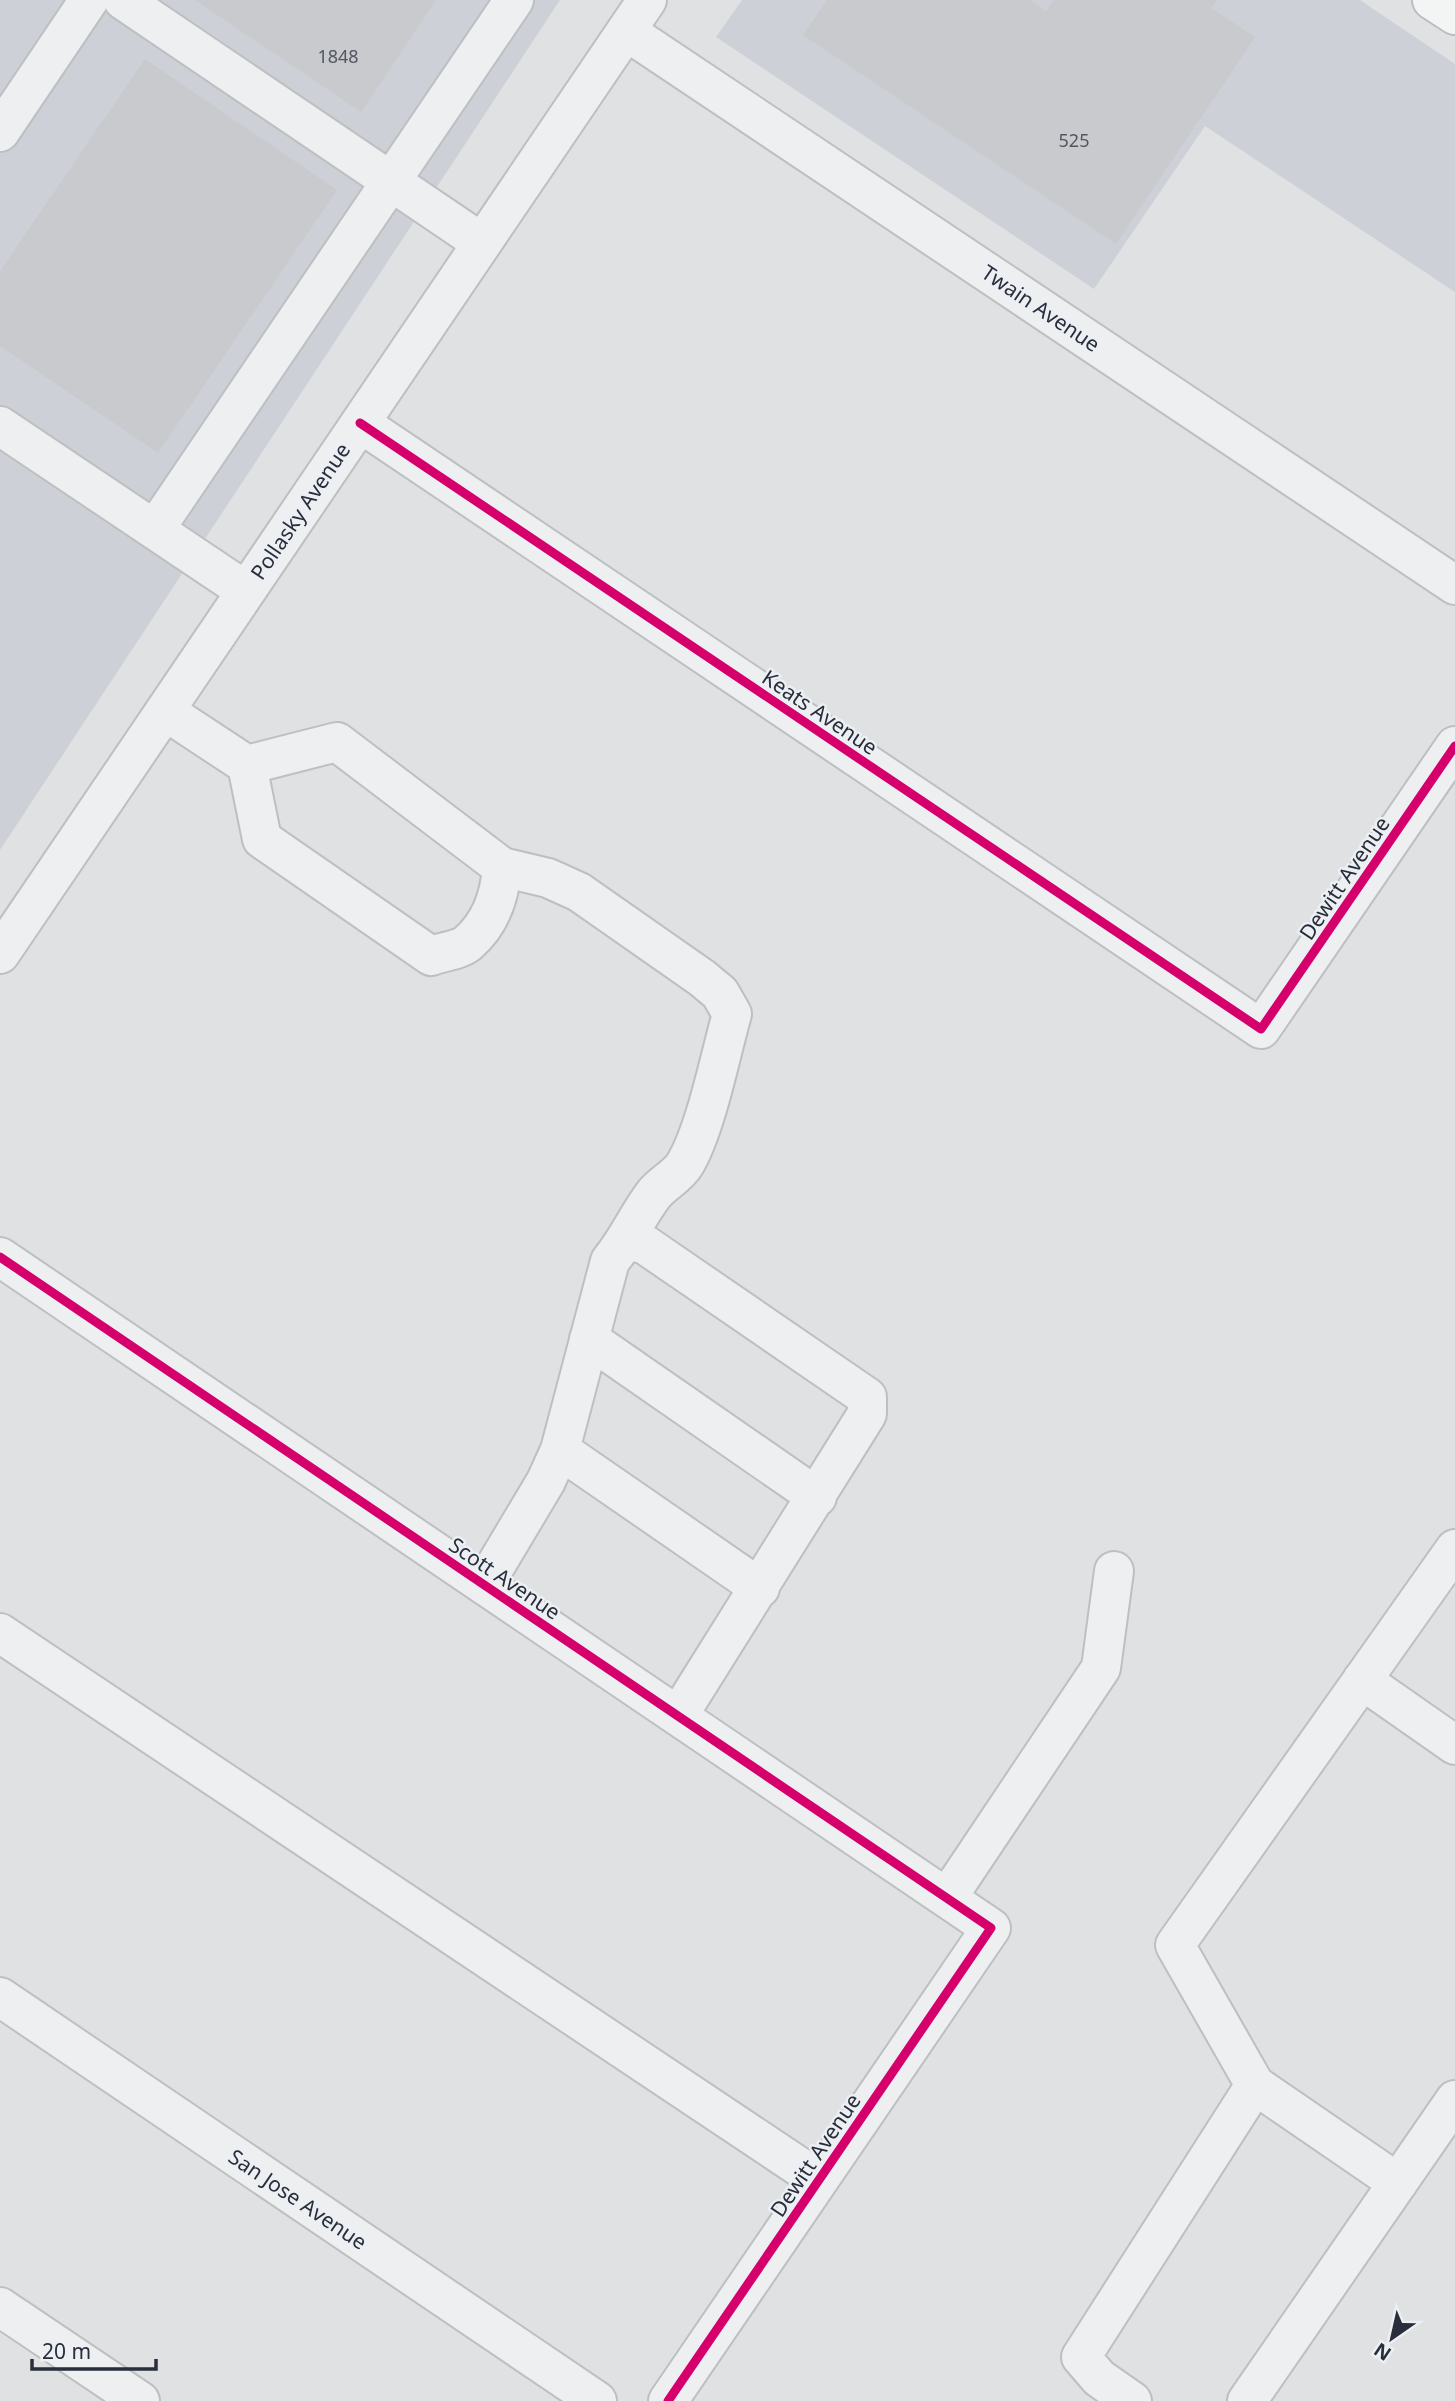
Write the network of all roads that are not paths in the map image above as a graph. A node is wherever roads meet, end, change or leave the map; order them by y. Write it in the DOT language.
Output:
graph roads {
  1 [pos="89,0"];
  2 [pos="123,0"];
  3 [pos="514,0"];
  4 [pos="1432,0"];
  5 [pos="637,15"];
  6 [pos="1455,15"];
  7 [pos="0,132"];
  8 [pos="390,181"];
  9 [pos="482,243"];
  10 [pos="360,423"];
  11 [pos="0,426"];
  12 [pos="155,529"];
  13 [pos="1455,585"];
  14 [pos="246,591"];
  15 [pos="165,711"];
  16 [pos="1455,746"];
  17 [pos="247,765"];
  18 [pos="502,867"];
  19 [pos="0,954"];
  20 [pos="1261,1029"];
  21 [pos="627,1241"];
  22 [pos="0,1257"];
  23 [pos="589,1339"];
  24 [pos="560,1450"];
  25 [pos="817,1497"];
  26 [pos="1455,1549"];
  27 [pos="1114,1571"];
  28 [pos="484,1585"];
  29 [pos="760,1588"];
  30 [pos="0,1633"];
  31 [pos="1362,1680"];
  32 [pos="678,1716"];
  33 [pos="1455,1745"];
  34 [pos="947,1898"];
  35 [pos="991,1928"];
  36 [pos="0,1997"];
  37 [pos="1255,2085"];
  38 [pos="1455,2100"];
  39 [pos="819,2180"];
  40 [pos="1398,2183"];
  41 [pos="0,2307"];
  42 [pos="1091,2390"];
  43 [pos="140,2401"];
  44 [pos="597,2401"];
  45 [pos="668,2401"];
  46 [pos="1132,2401"];
  47 [pos="1247,2401"];
  1 -- 7 [label="street"];
  2 -- 8 [label="street"];
  3 -- 8 [label="street"];
  4 -- 6 [label="main road"];
  5 -- 9 [label="street, Pollasky Avenue"];
  5 -- 13 [label="street, Twain Avenue"];
  8 -- 9 [label="street"];
  8 -- 12 [label="street"];
  9 -- 10 [label="street, Pollasky Avenue"];
  10 -- 14 [label="street, Pollasky Avenue"];
  10 -- 20 [label="street, Keats Avenue"];
  11 -- 12 [label="street"];
  12 -- 14 [label="street"];
  14 -- 15 [label="street, Pollasky Avenue"];
  15 -- 17 [label="street"];
  15 -- 19 [label="street, Pollasky Avenue"];
  16 -- 20 [label="street, Dewitt Avenue"];
  17 -- 18 [label="street"];
  17 -- 18 [label="street"];
  18 -- 21 [label="street"];
  21 -- 23 [label="street"];
  21 -- 25 [label="street"];
  22 -- 28 [label="street, Scott Avenue"];
  23 -- 24 [label="street"];
  23 -- 25 [label="street"];
  24 -- 28 [label="street"];
  24 -- 29 [label="street"];
  25 -- 29 [label="street"];
  26 -- 31 [label="street"];
  27 -- 34 [label="street"];
  28 -- 32 [label="street, Scott Avenue"];
  29 -- 32 [label="street"];
  30 -- 39 [label="street"];
  31 -- 33 [label="street"];
  31 -- 37 [label="street"];
  32 -- 34 [label="street, Scott Avenue"];
  34 -- 35 [label="street, Scott Avenue"];
  35 -- 39 [label="street, Dewitt Avenue"];
  36 -- 44 [label="street, San Jose Avenue"];
  37 -- 40 [label="street"];
  37 -- 42 [label="street"];
  38 -- 40 [label="street"];
  39 -- 45 [label="street, Dewitt Avenue"];
  40 -- 47 [label="street"];
  41 -- 43 [label="street"];
  42 -- 46 [label="street"];
}
